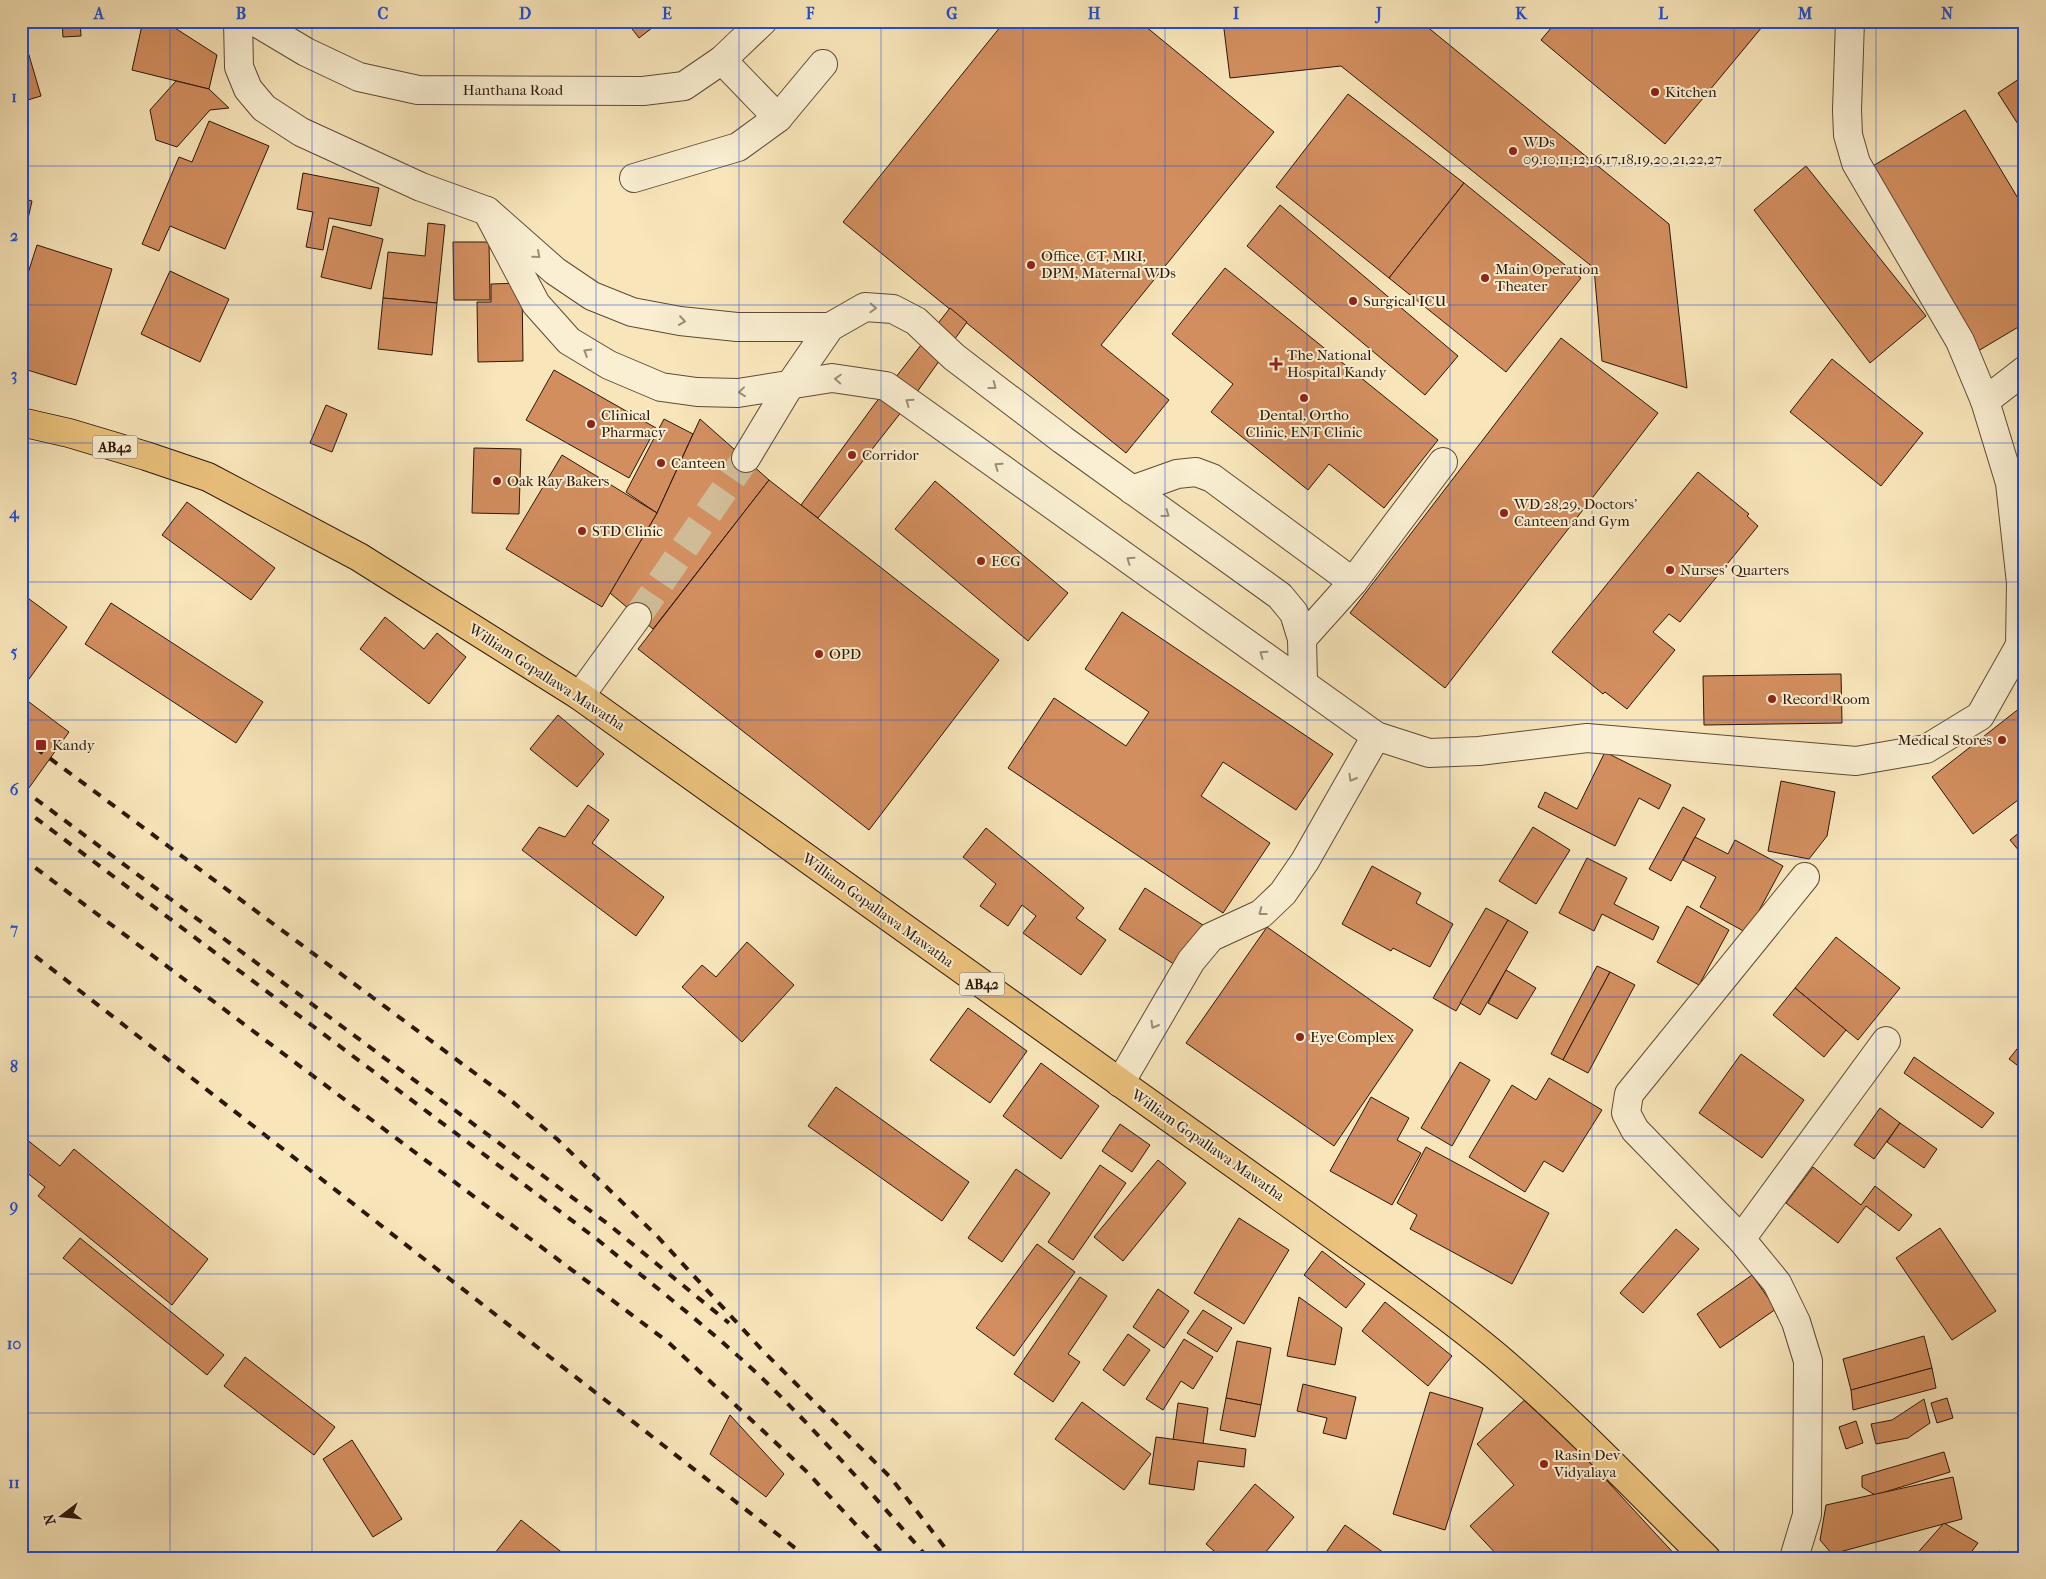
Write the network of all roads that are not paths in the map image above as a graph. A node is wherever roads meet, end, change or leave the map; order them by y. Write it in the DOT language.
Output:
graph roads {
  1 [pos="238,21"];
  2 [pos="254,21"];
  3 [pos="764,21"];
  4 [pos="1850,21"];
  5 [pos="722,60"];
  6 [pos="823,64"];
  7 [pos="778,118"];
  8 [pos="634,178"];
  9 [pos="487,211"];
  10 [pos="830,327"];
  11 [pos="2025,370"];
  12 [pos="790,385"];
  13 [pos="1986,401"];
  14 [pos="21,422"];
  15 [pos="746,458"];
  16 [pos="1442,462"];
  17 [pos="2018,486"];
  18 [pos="1132,490"];
  19 [pos="1353,582"];
  20 [pos="637,616"];
  21 [pos="1302,639"];
  22 [pos="2022,647"];
  23 [pos="1303,682"];
  24 [pos="580,696"];
  25 [pos="1376,736"];
  26 [pos="1805,877"];
  27 [pos="1886,1041"];
  28 [pos="1120,1083"];
  29 [pos="1742,1239"];
  30 [pos="1706,1558"];
  31 [pos="1794,1558"];
  1 -- 9 [label="street"];
  2 -- 5 [label="street, Hanthana Road"];
  3 -- 5 [label="street, Hanthana Road"];
  4 -- 13 [label="street"];
  5 -- 7 [label="street"];
  6 -- 7 [label="street"];
  7 -- 8 [label="street"];
  9 -- 10 [label="street, one-way"];
  12 -- 9 [label="street, one-way"];
  10 -- 12 [label="street"];
  10 -- 18 [label="street, one-way"];
  11 -- 13 [label="street"];
  12 -- 15 [label="street"];
  23 -- 12 [label="street, one-way"];
  13 -- 17 [label="street"];
  14 -- 24 [label="main road, William Gopallawa Mawatha / AB42"];
  16 -- 19 [label="street"];
  17 -- 22 [label="street"];
  18 -- 19 [label="street"];
  18 -- 21 [label="street, one-way"];
  19 -- 21 [label="street"];
  20 -- 24 [label="street"];
  21 -- 23 [label="street"];
  22 -- 25 [label="street"];
  23 -- 25 [label="street"];
  24 -- 28 [label="main road, William Gopallawa Mawatha / AB42"];
  25 -- 28 [label="street, one-way"];
  26 -- 29 [label="street"];
  27 -- 29 [label="street"];
  28 -- 30 [label="main road, William Gopallawa Mawatha / AB42"];
  29 -- 31 [label="street"];
}
